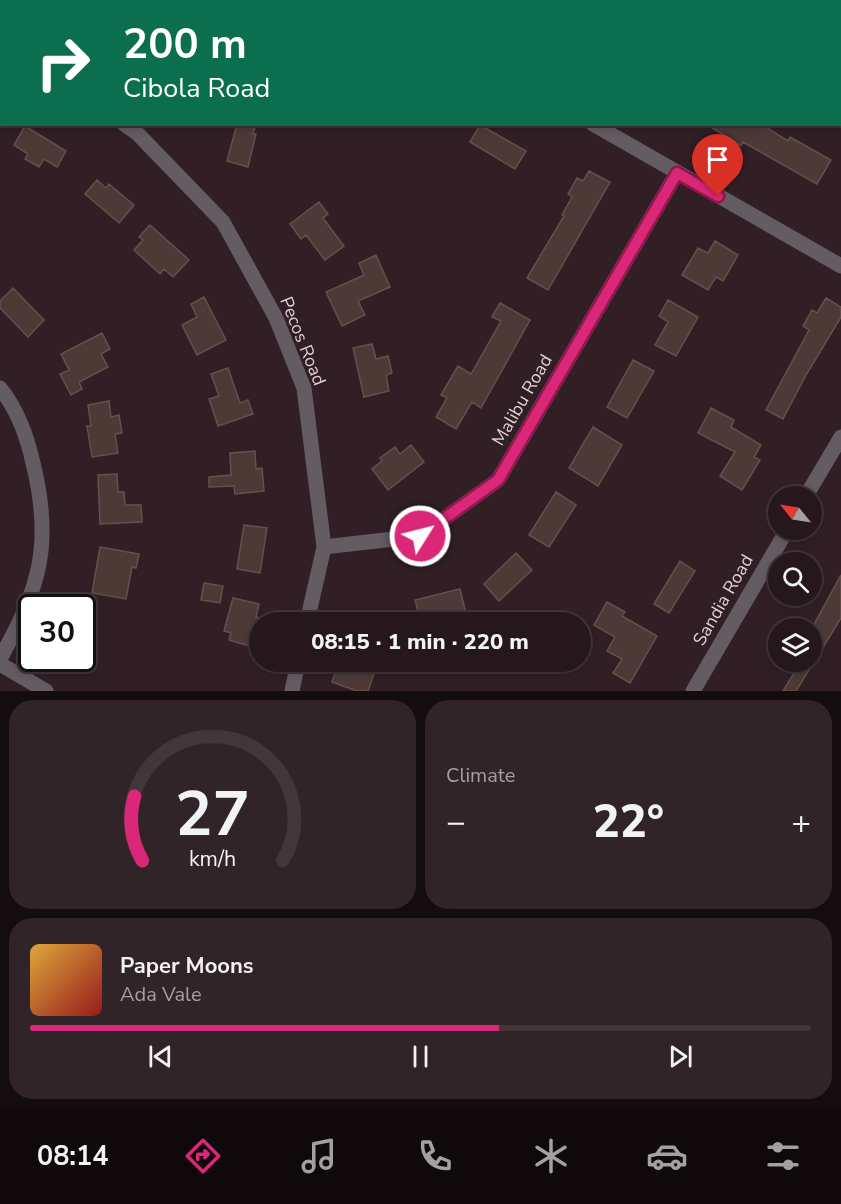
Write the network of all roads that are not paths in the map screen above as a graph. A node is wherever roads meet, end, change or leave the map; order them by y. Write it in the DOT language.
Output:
graph roads {
  1 [pos="596,126"];
  2 [pos="136,127"];
  3 [pos="677,173"];
  4 [pos="841,266"];
  5 [pos="0,388"];
  6 [pos="841,437"];
  7 [pos="812,486"];
  8 [pos="781,540"];
  9 [pos="324,547"];
  10 [pos="309,612"];
  11 [pos="0,659"];
  12 [pos="0,664"];
  13 [pos="296,672"];
  14 [pos="46,691"];
  15 [pos="292,691"];
  16 [pos="693,691"];
  1 -- 3 [label="street"];
  2 -- 9 [label="street, Pecos Road"];
  3 -- 4 [label="street"];
  3 -- 9 [label="street, Malibu Road"];
  5 -- 11 [label="street"];
  6 -- 7 [label="street"];
  8 -- 16 [label="street, Sandia Road"];
  9 -- 10 [label="street, Pecos Road"];
  12 -- 14 [label="street"];
  13 -- 15 [label="street"];
}
